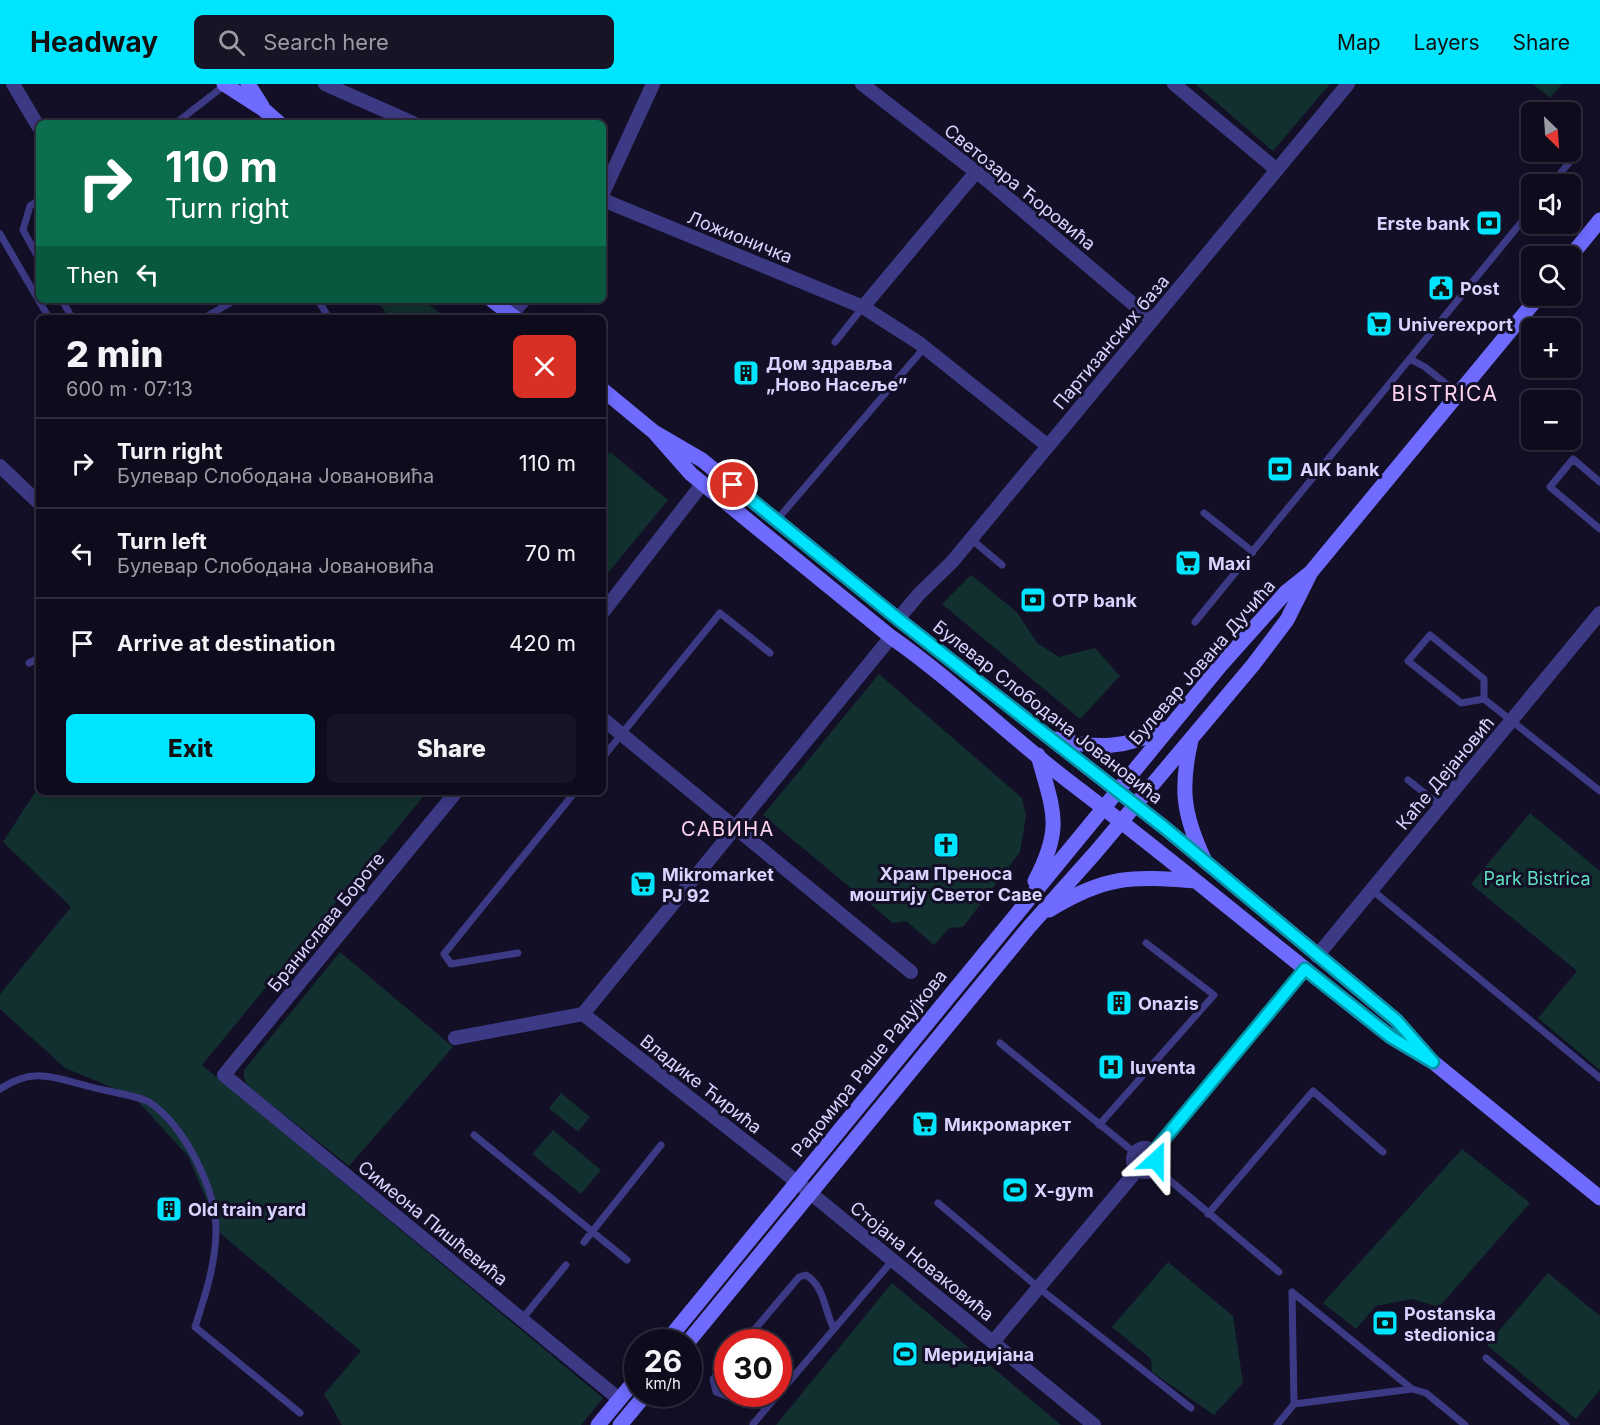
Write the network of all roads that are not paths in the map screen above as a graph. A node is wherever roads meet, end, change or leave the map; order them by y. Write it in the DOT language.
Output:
graph roads {
  1 [pos="13,84"];
  2 [pos="248,84"];
  3 [pos="325,84"];
  4 [pos="653,84"];
  5 [pos="862,84"];
  6 [pos="1174,84"];
  7 [pos="1348,84"];
  8 [pos="224,85"];
  9 [pos="263,109"];
  10 [pos="180,120"];
  11 [pos="276,120"];
  12 [pos="406,120"];
  13 [pos="36,123"];
  14 [pos="1570,162"];
  15 [pos="1277,170"];
  16 [pos="976,172"];
  17 [pos="1560,174"];
  18 [pos="606,186"];
  19 [pos="606,201"];
  20 [pos="36,203"];
  21 [pos="1600,220"];
  22 [pos="1521,223"];
  23 [pos="0,234"];
  24 [pos="1578,246"];
  25 [pos="36,254"];
  26 [pos="36,296"];
  27 [pos="230,303"];
  28 [pos="496,303"];
  29 [pos="1531,306"];
  30 [pos="863,307"];
  31 [pos="209,315"];
  32 [pos="512,315"];
  33 [pos="1152,320"];
  34 [pos="835,342"];
  35 [pos="924,348"];
  36 [pos="1410,359"];
  37 [pos="606,392"];
  38 [pos="1459,394"];
  39 [pos="654,432"];
  40 [pos="1048,446"];
  41 [pos="0,466"];
  42 [pos="1600,482"];
  43 [pos="703,483"];
  44 [pos="36,500"];
  45 [pos="1204,513"];
  46 [pos="777,521"];
  47 [pos="1600,529"];
  48 [pos="971,539"];
  49 [pos="1253,552"];
  50 [pos="1002,565"];
  51 [pos="1311,572"];
  52 [pos="606,606"];
  53 [pos="1600,613"];
  54 [pos="898,619"];
  55 [pos="1195,622"];
  56 [pos="891,637"];
  57 [pos="770,653"];
  58 [pos="36,660"];
  59 [pos="29,663"];
  60 [pos="1484,699"];
  61 [pos="606,721"];
  62 [pos="1512,721"];
  63 [pos="1171,725"];
  64 [pos="622,734"];
  65 [pos="1049,737"];
  66 [pos="1191,739"];
  67 [pos="606,753"];
  68 [pos="1038,755"];
  69 [pos="1408,780"];
  70 [pos="1117,790"];
  71 [pos="1600,791"];
  72 [pos="454,795"];
  73 [pos="573,795"];
  74 [pos="1134,804"];
  75 [pos="1441,807"];
  76 [pos="1102,808"];
  77 [pos="1121,821"];
  78 [pos="734,827"];
  79 [pos="1206,864"];
  80 [pos="1196,880"];
  81 [pos="1372,890"];
  82 [pos="1021,909"];
  83 [pos="1034,920"];
  84 [pos="1146,943"];
  85 [pos="518,953"];
  86 [pos="1317,956"];
  87 [pos="1305,969"];
  88 [pos="911,972"];
  89 [pos="583,1014"];
  90 [pos="455,1038"];
  91 [pos="1000,1043"];
  92 [pos="1433,1062"];
  93 [pos="224,1075"];
  94 [pos="1600,1077"];
  95 [pos="0,1089"];
  96 [pos="1099,1125"];
  97 [pos="474,1135"];
  98 [pos="661,1145"];
  99 [pos="1154,1152"];
  100 [pos="1383,1152"];
  101 [pos="1135,1153"];
  102 [pos="1154,1167"];
  103 [pos="1138,1169"];
  104 [pos="797,1182"];
  105 [pos="811,1194"];
  106 [pos="1600,1198"];
  107 [pos="938,1203"];
  108 [pos="1208,1214"];
  109 [pos="593,1232"];
  110 [pos="584,1242"];
  111 [pos="627,1260"];
  112 [pos="892,1261"];
  113 [pos="566,1265"];
  114 [pos="1279,1272"];
  115 [pos="1039,1288"];
  116 [pos="522,1319"];
  117 [pos="677,1329"];
  118 [pos="699,1329"];
  119 [pos="755,1329"];
  120 [pos="834,1329"];
  121 [pos="993,1342"];
  122 [pos="1486,1358"];
  123 [pos="792,1378"];
  124 [pos="1412,1389"];
  125 [pos="624,1393"];
  126 [pos="619,1399"];
  127 [pos="1294,1404"];
  128 [pos="635,1407"];
  129 [pos="767,1407"];
  130 [pos="1191,1408"];
  131 [pos="300,1413"];
  132 [pos="753,1424"];
  133 [pos="598,1425"];
  134 [pos="620,1425"];
  135 [pos="1094,1425"];
  136 [pos="1277,1425"];
  137 [pos="1465,1425"];
  138 [pos="1566,1425"];
  1 -- 13 [label="street"];
  2 -- 9 [label="street"];
  3 -- 12 [label="street"];
  4 -- 18 [label="street"];
  5 -- 16 [label="street, Светозара Ћоровића"];
  6 -- 15 [label="street"];
  7 -- 15 [label="street, Партизанских база"];
  8 -- 9 [label="street"];
  8 -- 10 [label="lane"];
  9 -- 11 [label="street"];
  14 -- 17 [label="lane"];
  15 -- 33 [label="street, Партизанских база"];
  16 -- 30 [label="street"];
  16 -- 33 [label="street, Светозара Ћоровића"];
  19 -- 30 [label="street, Ложионичка"];
  20 -- 25 [label="lane"];
  21 -- 24 [label="street"];
  22 -- 36 [label="lane"];
  23 -- 26 [label="lane"];
  27 -- 31 [label="lane"];
  28 -- 32 [label="street"];
  29 -- 38 [label="street, Булевар Јована Дучића"];
  30 -- 34 [label="lane"];
  30 -- 35 [label="street, Ложионичка"];
  33 -- 40 [label="street, Партизанских база"];
  35 -- 40 [label="street, Ложионичка"];
  35 -- 46 [label="lane"];
  36 -- 38 [label="lane"];
  36 -- 49 [label="lane"];
  37 -- 39 [label="street, Булевар Слободана Јовановића"];
  38 -- 51 [label="street, Булевар Јована Дучића"];
  39 -- 43 [label="street, Булевар Слободана Јовановића"];
  39 -- 46 [label="street, Булевар Слободана Јовановића"];
  40 -- 48 [label="street, Партизанских база"];
  41 -- 44 [label="street"];
  42 -- 47 [label="lane"];
  43 -- 52 [label="street"];
  43 -- 56 [label="street, Булевар Слободана Јовановића"];
  45 -- 49 [label="lane"];
  46 -- 54 [label="street, Булевар Слободана Јовановића"];
  48 -- 50 [label="lane"];
  48 -- 54 [label="street, Партизанских база"];
  49 -- 55 [label="lane"];
  51 -- 63 [label="street, Булевар Јована Дучића"];
  51 -- 66 [label="street, Булевар Јована Дучића"];
  53 -- 62 [label="street, Каће Дејановић"];
  54 -- 65 [label="street, Булевар Слободана Јовановића"];
  56 -- 68 [label="street, Булевар Слободана Јовановића"];
  56 -- 78 [label="street"];
  57 -- 64 [label="lane"];
  58 -- 59 [label="lane"];
  60 -- 60 [label="lane"];
  60 -- 62 [label="lane"];
  61 -- 64 [label="street"];
  62 -- 71 [label="lane"];
  62 -- 75 [label="street, Каће Дејановић"];
  63 -- 65 [label="street"];
  63 -- 70 [label="street, Булевар Јована Дучића"];
  64 -- 67 [label="lane"];
  64 -- 78 [label="street"];
  65 -- 70 [label="street, Булевар Слободана Јовановића"];
  66 -- 74 [label="street, Булевар Јована Дучића"];
  66 -- 79 [label="street"];
  68 -- 76 [label="street, Булевар Слободана Јовановића"];
  68 -- 82 [label="street"];
  69 -- 75 [label="lane"];
  70 -- 74 [label="street, Булевар Слободана Јовановића"];
  70 -- 76 [label="street, Булевар Јована Дучића"];
  72 -- 93 [label="street, Бранислава Бороте"];
  73 -- 85 [label="lane"];
  74 -- 77 [label="street, Булевар Јована Дучића"];
  74 -- 79 [label="street, Булевар Слободана Јовановића"];
  75 -- 81 [label="street, Каће Дејановић"];
  76 -- 77 [label="street, Булевар Слободана Јовановића"];
  76 -- 82 [label="street, Радомира Раше Радујкова"];
  77 -- 80 [label="street, Булевар Слободана Јовановића"];
  77 -- 83 [label="street, Радомира Раше Радујкова"];
  78 -- 88 [label="street"];
  78 -- 89 [label="street"];
  79 -- 86 [label="street, Булевар Слободана Јовановића"];
  80 -- 83 [label="street"];
  80 -- 87 [label="street, Булевар Слободана Јовановића"];
  81 -- 86 [label="street, Каће Дејановић"];
  81 -- 94 [label="lane"];
  82 -- 104 [label="street, Радомира Раше Радујкова"];
  83 -- 105 [label="street, Радомира Раше Радујкова"];
  84 -- 96 [label="lane"];
  86 -- 92 [label="street, Булевар Слободана Јовановића"];
  87 -- 92 [label="street, Булевар Слободана Јовановића"];
  87 -- 99 [label="street"];
  89 -- 90 [label="street"];
  89 -- 104 [label="street, Владике Ћирића"];
  91 -- 96 [label="lane"];
  92 -- 106 [label="street, Булевар Слободана Јовановића"];
  93 -- 116 [label="street, Симеона Пишћевића"];
  95 -- 131 [label="lane"];
  96 -- 101 [label="lane"];
  97 -- 109 [label="lane"];
  98 -- 109 [label="lane"];
  99 -- 101 [label="street"];
  99 -- 102 [label="street"];
  100 -- 108 [label="lane"];
  101 -- 103 [label="street"];
  102 -- 103 [label="street"];
  102 -- 108 [label="lane"];
  103 -- 115 [label="street"];
  104 -- 105 [label="street, Владике Ћирића"];
  104 -- 117 [label="street, Радомира Раше Радујкова"];
  105 -- 112 [label="street, Стојана Новаковића"];
  105 -- 118 [label="street, Радомира Раше Радујкова"];
  107 -- 115 [label="lane"];
  108 -- 114 [label="lane"];
  109 -- 110 [label="lane"];
  109 -- 111 [label="lane"];
  112 -- 120 [label="lane"];
  112 -- 121 [label="street, Стојана Новаковића"];
  113 -- 116 [label="lane"];
  115 -- 121 [label="street"];
  115 -- 130 [label="lane"];
  116 -- 126 [label="street, Симеона Пишћевића"];
  119 -- 120 [label="lane"];
  120 -- 123 [label="lane"];
  121 -- 135 [label="street, Стојана Новаковића"];
  122 -- 138 [label="lane"];
  124 -- 127 [label="lane"];
  124 -- 127 [label="lane"];
  124 -- 137 [label="lane"];
  125 -- 126 [label="street"];
  126 -- 133 [label="street"];
  127 -- 136 [label="lane"];
  128 -- 134 [label="street"];
  129 -- 132 [label="lane"];
}
